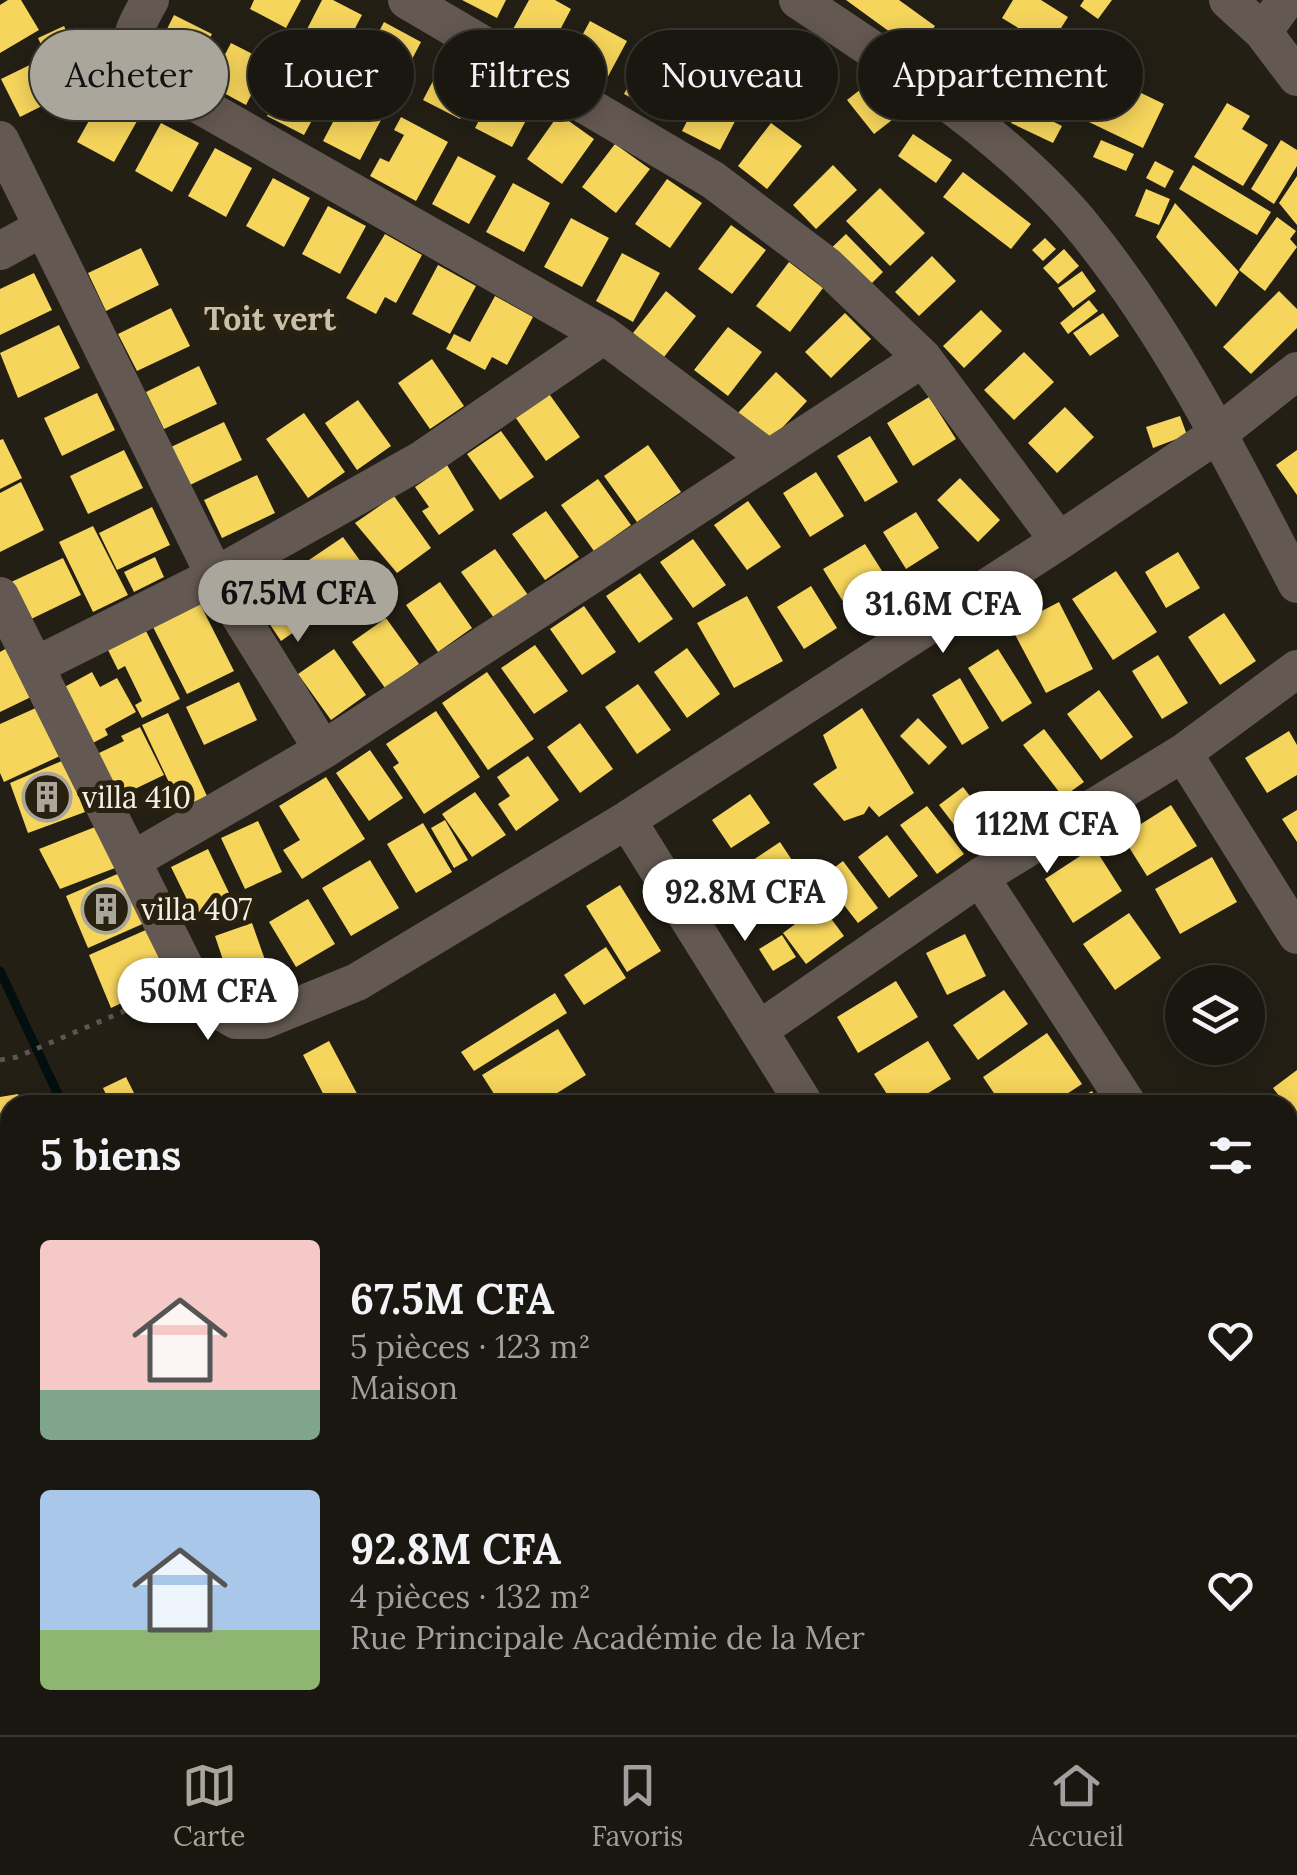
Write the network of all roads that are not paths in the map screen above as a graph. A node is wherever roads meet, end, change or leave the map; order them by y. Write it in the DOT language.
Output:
graph roads {
  1 [pos="150,0"];
  2 [pos="406,0"];
  3 [pos="798,0"];
  4 [pos="1228,0"];
  5 [pos="1286,0"];
  6 [pos="1263,32"];
  7 [pos="1297,77"];
  8 [pos="0,140"];
  9 [pos="42,228"];
  10 [pos="0,251"];
  11 [pos="604,335"];
  12 [pos="923,358"];
  13 [pos="1297,371"];
  14 [pos="1219,433"];
  15 [pos="769,460"];
  16 [pos="1059,541"];
  17 [pos="215,576"];
  18 [pos="1297,584"];
  19 [pos="0,596"];
  20 [pos="35,666"];
  21 [pos="1297,669"];
  22 [pos="324,750"];
  23 [pos="1184,753"];
  24 [pos="628,820"];
  25 [pos="133,860"];
  26 [pos="980,878"];
  27 [pos="1297,934"];
  28 [pos="759,1030"];
  29 [pos="799,1095"];
  30 [pos="1121,1095"];
  1 -- 11 [label="street"];
  2 -- 12 [label="street"];
  3 -- 14 [label="street"];
  4 -- 6 [label="street"];
  5 -- 6 [label="street"];
  6 -- 7 [label="street"];
  8 -- 9 [label="street"];
  9 -- 10 [label="street"];
  9 -- 17 [label="street"];
  11 -- 15 [label="street"];
  11 -- 17 [label="street"];
  12 -- 15 [label="street"];
  12 -- 16 [label="street"];
  13 -- 14 [label="street"];
  14 -- 16 [label="street"];
  14 -- 18 [label="street"];
  15 -- 22 [label="street"];
  16 -- 24 [label="street"];
  17 -- 20 [label="street"];
  17 -- 22 [label="street"];
  19 -- 20 [label="street"];
  20 -- 25 [label="street"];
  21 -- 23 [label="street"];
  22 -- 25 [label="street"];
  23 -- 26 [label="street"];
  23 -- 27 [label="street"];
  24 -- 25 [label="street"];
  24 -- 28 [label="street"];
  26 -- 28 [label="street"];
  26 -- 30 [label="street"];
  28 -- 29 [label="street"];
}
